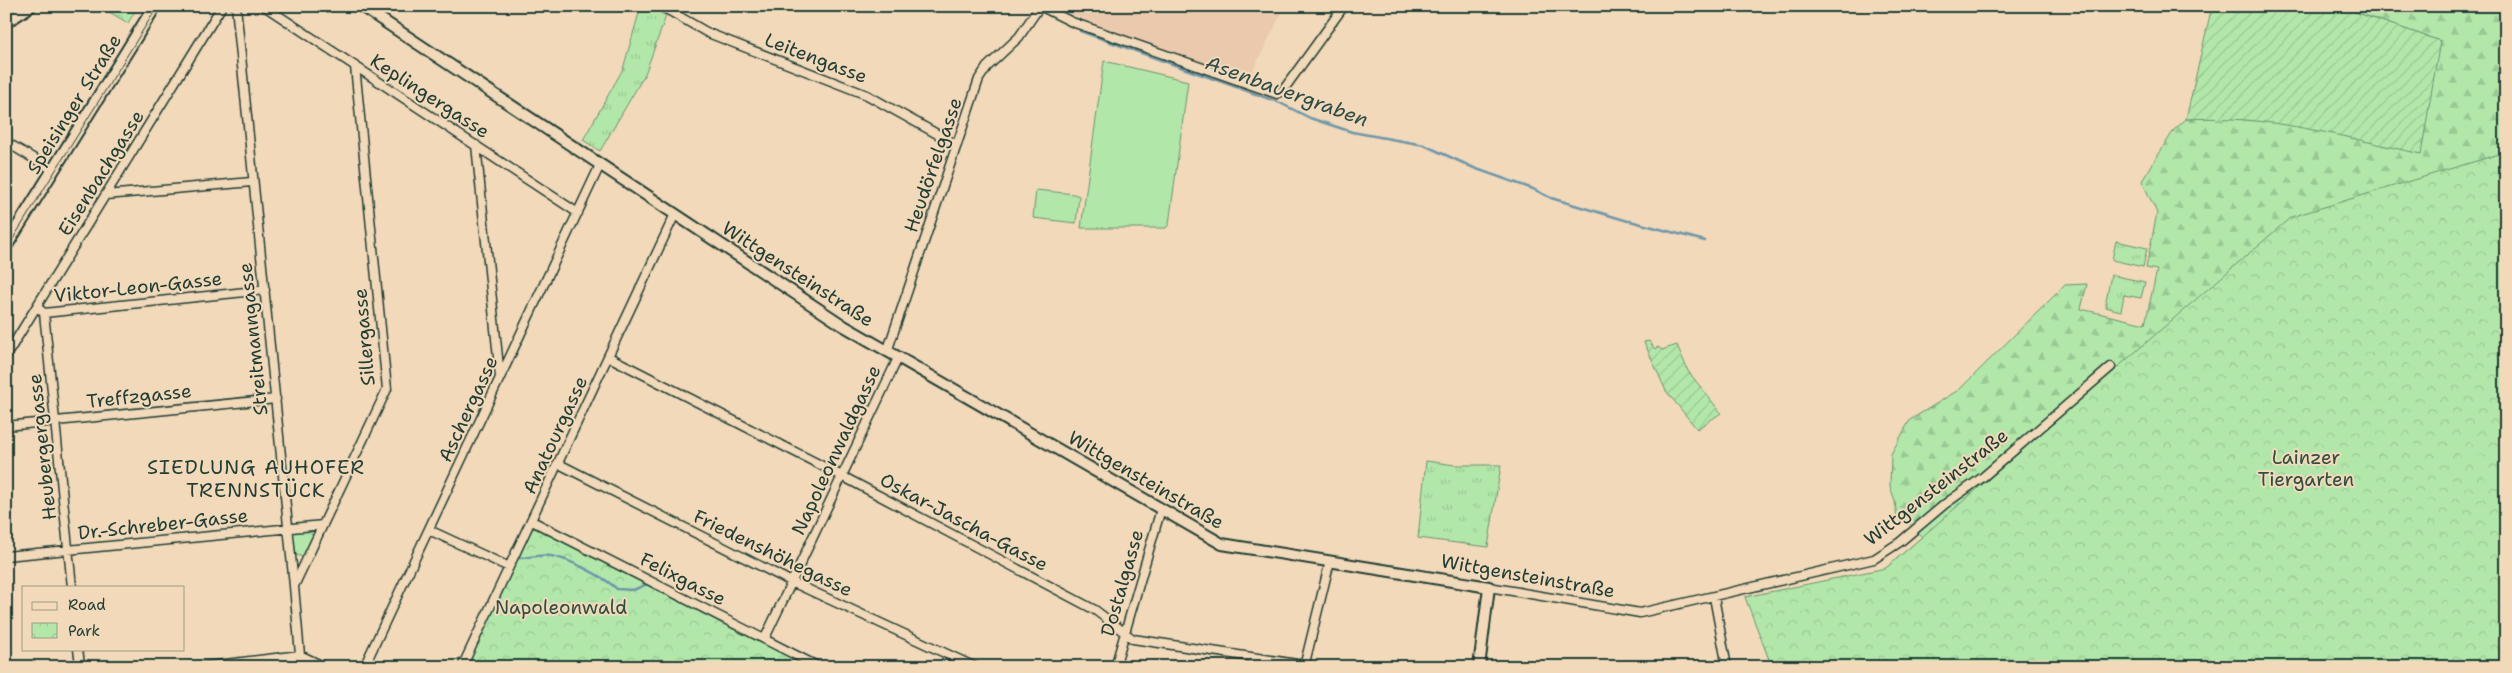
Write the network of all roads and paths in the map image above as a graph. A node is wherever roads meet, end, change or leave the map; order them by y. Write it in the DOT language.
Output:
graph roads {
  1 [pos="30,6"];
  2 [pos="156,6"];
  3 [pos="222,6"];
  4 [pos="236,6"];
  5 [pos="264,6"];
  6 [pos="362,6"];
  7 [pos="661,6"];
  8 [pos="1040,6"];
  9 [pos="1344,6"];
  10 [pos="6,22"];
  11 [pos="355,66"];
  12 [pos="6,142"];
  13 [pos="476,145"];
  14 [pos="956,145"];
  15 [pos="600,164"];
  16 [pos="53,170"];
  17 [pos="252,182"];
  18 [pos="106,195"];
  19 [pos="578,213"];
  20 [pos="675,214"];
  21 [pos="6,246"];
  22 [pos="265,290"];
  23 [pos="37,307"];
  24 [pos="44,313"];
  25 [pos="887,352"];
  26 [pos="6,356"];
  27 [pos="609,357"];
  28 [pos="898,358"];
  29 [pos="2111,367"];
  30 [pos="500,377"];
  31 [pos="276,399"];
  32 [pos="56,421"];
  33 [pos="6,426"];
  34 [pos="560,464"];
  35 [pos="842,476"];
  36 [pos="1161,509"];
  37 [pos="532,521"];
  38 [pos="323,525"];
  39 [pos="288,528"];
  40 [pos="429,530"];
  41 [pos="68,550"];
  42 [pos="6,556"];
  43 [pos="1330,561"];
  44 [pos="508,567"];
  45 [pos="792,582"];
  46 [pos="72,586"];
  47 [pos="294,586"];
  48 [pos="1489,587"];
  49 [pos="1714,597"];
  50 [pos="1125,633"];
  51 [pos="765,638"];
  52 [pos="78,650"];
  53 [pos="300,655"];
  54 [pos="82,665"];
  55 [pos="1304,666"];
  56 [pos="72,667"];
  57 [pos="200,667"];
  58 [pos="295,667"];
  59 [pos="325,667"];
  60 [pos="364,667"];
  61 [pos="462,667"];
  62 [pos="819,667"];
  63 [pos="975,667"];
  64 [pos="1115,667"];
  65 [pos="1317,667"];
  66 [pos="1479,667"];
  67 [pos="1727,667"];
  1 -- 10 [label="main road"];
  2 -- 16 [label="main road, Speisinger Straße"];
  3 -- 18 [label="street, Eisenbachgasse"];
  4 -- 17 [label="street, Streitmanngasse"];
  5 -- 11 [label="street, Keplingergasse"];
  6 -- 15 [label="street, Wittgensteinstraße"];
  7 -- 14 [label="street, Leitengasse"];
  8 -- 9 [label="street"];
  8 -- 14 [label="street, Heudörfelgasse"];
  11 -- 13 [label="street, Keplingergasse"];
  11 -- 38 [label="street, Sillergasse"];
  12 -- 16 [label="street"];
  13 -- 19 [label="street, Keplingergasse"];
  13 -- 30 [label="street"];
  14 -- 25 [label="street, Heudörfelgasse"];
  15 -- 19 [label="street, Aschergasse"];
  15 -- 20 [label="street, Wittgensteinstraße"];
  16 -- 21 [label="main road, Speisinger Straße"];
  17 -- 18 [label="street"];
  17 -- 22 [label="street, Streitmanngasse"];
  18 -- 23 [label="street, Eisenbachgasse"];
  19 -- 30 [label="street, Aschergasse"];
  20 -- 25 [label="street, Wittgensteinstraße"];
  20 -- 27 [label="street, Anatourgasse"];
  22 -- 24 [label="street, Viktor-Leon-Gasse"];
  22 -- 31 [label="street, Streitmanngasse"];
  23 -- 24 [label="street"];
  23 -- 26 [label="street, Eisenbachgasse"];
  24 -- 32 [label="street, Heubergergasse"];
  25 -- 28 [label="street, Wittgensteinstraße"];
  27 -- 34 [label="street, Anatourgasse"];
  27 -- 35 [label="street, Oskar-Jascha-Gasse"];
  28 -- 35 [label="street, Napoleonwaldgasse"];
  28 -- 36 [label="street, Wittgensteinstraße"];
  29 -- 49 [label="street, Wittgensteinstraße"];
  30 -- 40 [label="street, Aschergasse"];
  31 -- 32 [label="street, Treffzgasse"];
  31 -- 39 [label="street, Streitmanngasse"];
  32 -- 33 [label="street, Treffzgasse"];
  32 -- 41 [label="street, Heubergergasse"];
  34 -- 37 [label="street, Anatourgasse"];
  34 -- 45 [label="street, Friedenshöhegasse"];
  35 -- 45 [label="street, Napoleonwaldgasse"];
  35 -- 50 [label="street, Oskar-Jascha-Gasse"];
  36 -- 43 [label="street, Wittgensteinstraße"];
  36 -- 50 [label="street, Dostalgasse"];
  37 -- 44 [label="street, Anatourgasse"];
  37 -- 51 [label="street, Felixgasse"];
  38 -- 39 [label="street, Dr.-Schreber-Gasse"];
  38 -- 47 [label="street, Sillergasse"];
  39 -- 41 [label="street, Dr.-Schreber-Gasse"];
  39 -- 47 [label="street, Streitmanngasse"];
  40 -- 44 [label="street"];
  40 -- 60 [label="street, Aschergasse"];
  41 -- 42 [label="street, Dr.-Schreber-Gasse"];
  41 -- 46 [label="street, Heubergergasse"];
  43 -- 48 [label="street, Wittgensteinstraße"];
  43 -- 55 [label="street"];
  44 -- 61 [label="street, Anatourgasse"];
  45 -- 51 [label="street, Napoleonwaldgasse"];
  45 -- 63 [label="street, Friedenshöhegasse"];
  47 -- 53 [label="street, Streitmanngasse"];
  48 -- 49 [label="street, Wittgensteinstraße"];
  48 -- 66 [label="street"];
  49 -- 67 [label="street"];
  50 -- 55 [label="street, Oskar-Jascha-Gasse"];
  50 -- 64 [label="street, Dostalgasse"];
  51 -- 62 [label="street, Felixgasse"];
  52 -- 54 [label="street"];
  53 -- 57 [label="street"];
  53 -- 58 [label="street, Streitmanngasse"];
  53 -- 59 [label="street"];
  54 -- 56 [label="street"];
  55 -- 65 [label="street, Oskar-Jascha-Gasse"];
}
